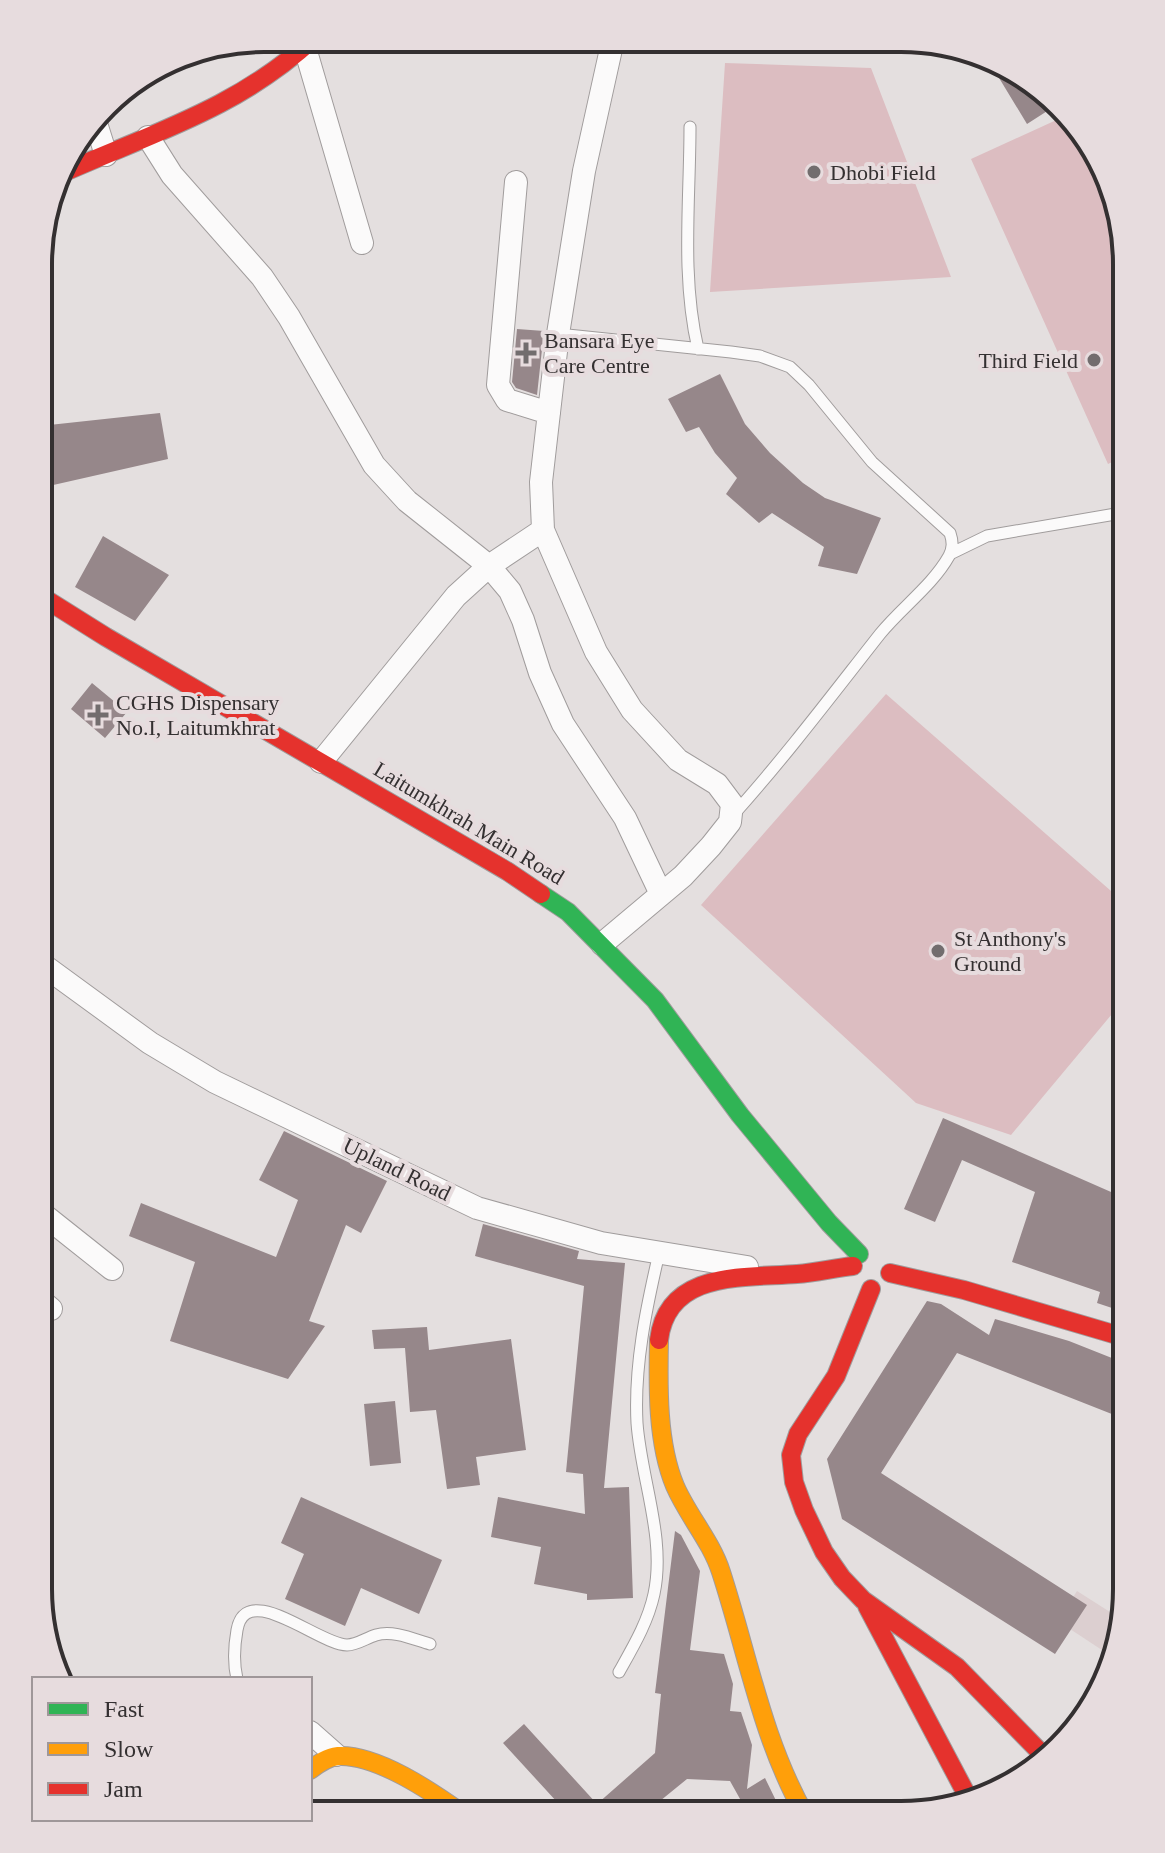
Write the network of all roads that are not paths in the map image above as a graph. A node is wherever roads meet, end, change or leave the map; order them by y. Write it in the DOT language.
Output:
graph roads {
  1 [pos="299,52"];
  2 [pos="312,52"];
  3 [pos="610,52"];
  4 [pos="690,127"];
  5 [pos="99,132"];
  6 [pos="148,137"];
  7 [pos="106,155"];
  8 [pos="75,168"];
  9 [pos="516,182"];
  10 [pos="362,243"];
  11 [pos="558,334"];
  12 [pos="698,349"];
  13 [pos="549,413"];
  14 [pos="1113,514"];
  15 [pos="543,530"];
  16 [pos="950,554"];
  17 [pos="489,566"];
  18 [pos="52,603"];
  19 [pos="321,762"];
  20 [pos="731,818"];
  21 [pos="661,894"];
  22 [pos="602,944"];
  23 [pos="52,971"];
  24 [pos="52,1221"];
  25 [pos="659,1253"];
  26 [pos="868,1257"];
  27 [pos="112,1269"];
  28 [pos="890,1273"];
  29 [pos="796,1274"];
  30 [pos="871,1289"];
  31 [pos="1113,1334"];
  32 [pos="863,1600"];
  33 [pos="430,1644"];
  34 [pos="619,1672"];
  35 [pos="237,1677"];
  36 [pos="312,1734"];
  37 [pos="1038,1750"];
  38 [pos="336,1755"];
  39 [pos="312,1769"];
  40 [pos="965,1791"];
  41 [pos="445,1801"];
  42 [pos="796,1801"];
  1 -- 6 [label="street"];
  2 -- 10 [label="street"];
  3 -- 11 [label="street"];
  4 -- 12 [label="lane"];
  5 -- 7 [label="street"];
  6 -- 7 [label="street"];
  6 -- 17 [label="street"];
  7 -- 8 [label="street"];
  9 -- 13 [label="street"];
  11 -- 12 [label="lane"];
  11 -- 13 [label="street"];
  12 -- 16 [label="lane"];
  13 -- 15 [label="street"];
  14 -- 16 [label="lane"];
  15 -- 17 [label="street"];
  15 -- 20 [label="street"];
  16 -- 20 [label="lane"];
  17 -- 19 [label="street"];
  17 -- 21 [label="street"];
  18 -- 19 [label="street, Laitumkhrah Main Road"];
  19 -- 22 [label="street, Laitumkhrah Main Road"];
  20 -- 21 [label="street"];
  21 -- 22 [label="street"];
  22 -- 26 [label="street, Laitumkhrah Main Road"];
  23 -- 25 [label="street, Upland Road"];
  24 -- 27 [label="street"];
  25 -- 29 [label="street, Upland Road"];
  25 -- 34 [label="lane"];
  26 -- 28 [label="street"];
  26 -- 29 [label="street"];
  26 -- 30 [label="street"];
  28 -- 30 [label="street"];
  28 -- 31 [label="street"];
  29 -- 42 [label="street"];
  30 -- 32 [label="street"];
  32 -- 37 [label="street"];
  32 -- 40 [label="street"];
  33 -- 35 [label="lane"];
  36 -- 38 [label="street"];
  38 -- 39 [label="street"];
  38 -- 41 [label="street"];
}
